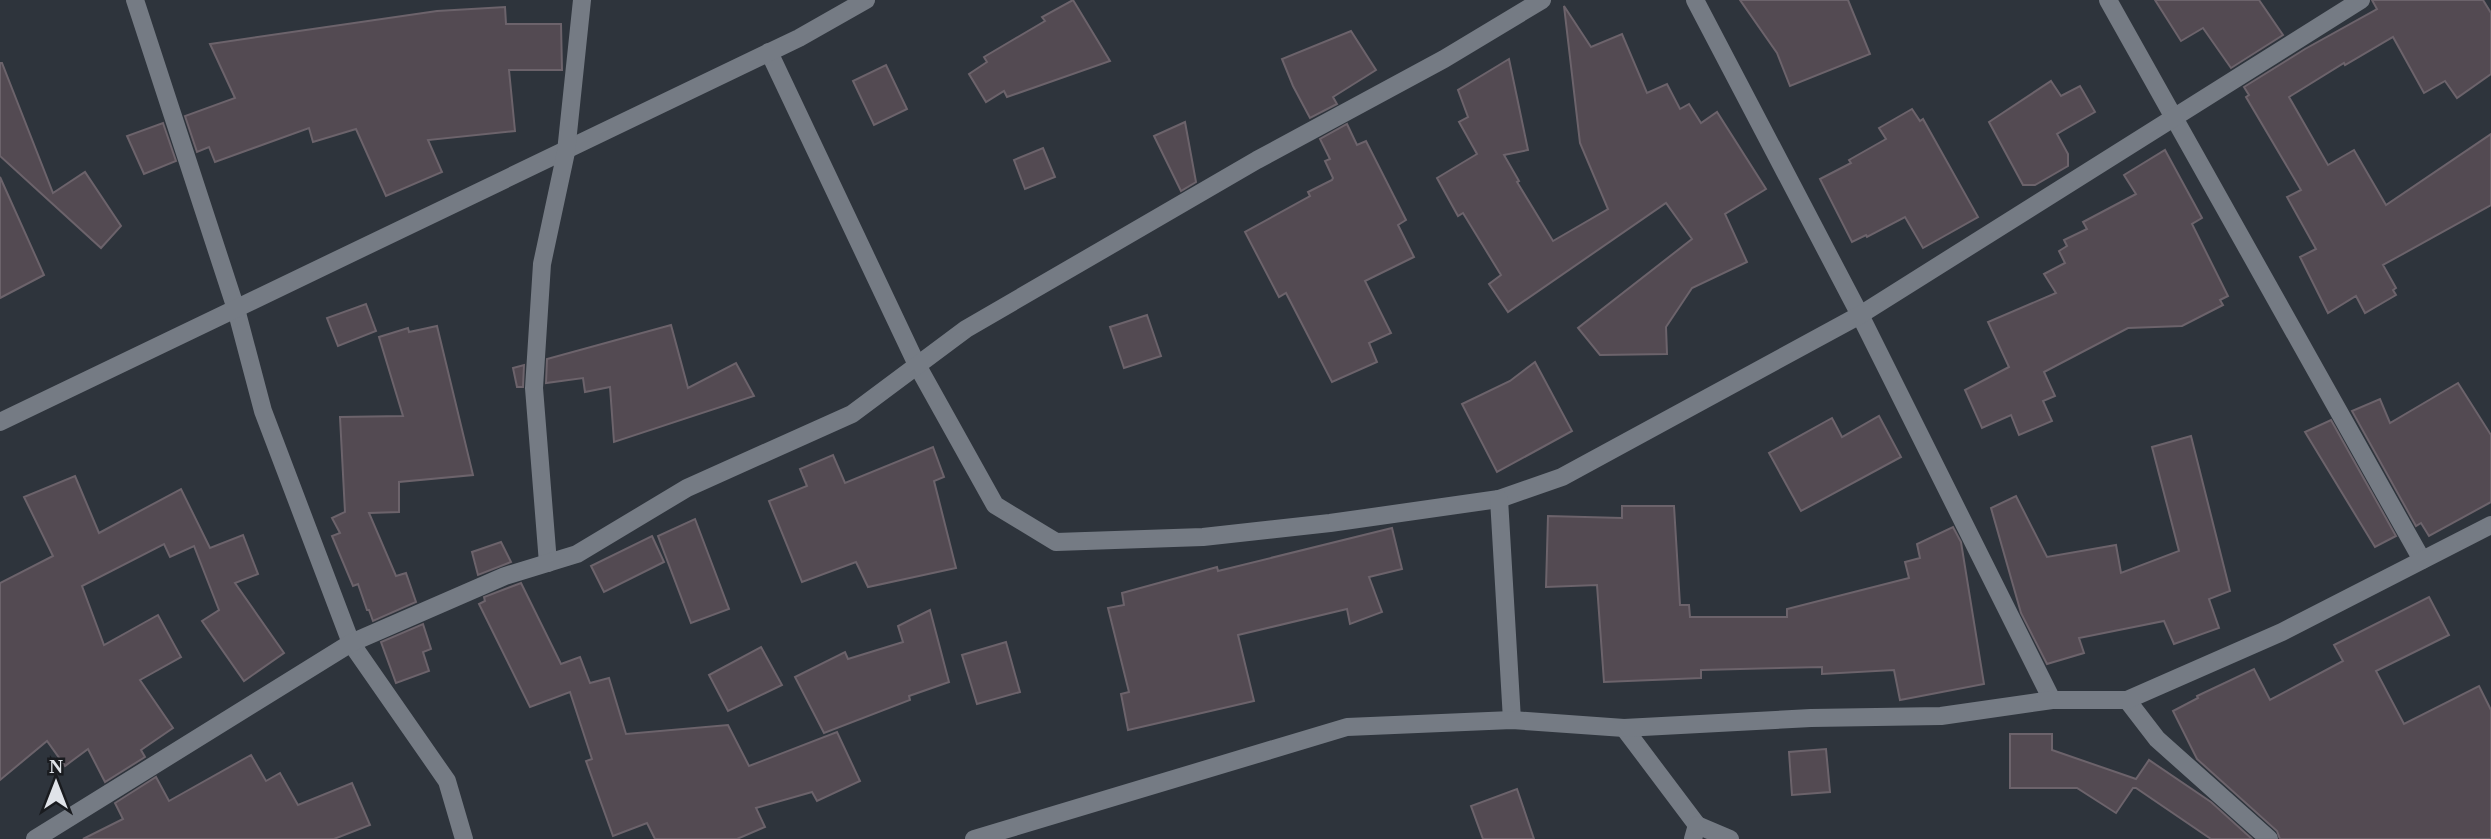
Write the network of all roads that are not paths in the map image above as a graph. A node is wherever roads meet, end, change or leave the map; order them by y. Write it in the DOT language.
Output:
graph roads {
  1 [pos="135,0"];
  2 [pos="582,0"];
  3 [pos="866,0"];
  4 [pos="1542,0"];
  5 [pos="1695,0"];
  6 [pos="2108,0"];
  7 [pos="2361,0"];
  8 [pos="769,52"];
  9 [pos="2175,118"];
  10 [pos="566,152"];
  11 [pos="236,310"];
  12 [pos="1860,314"];
  13 [pos="917,365"];
  14 [pos="0,422"];
  15 [pos="1499,499"];
  16 [pos="2491,525"];
  17 [pos="2423,560"];
  18 [pos="548,563"];
  19 [pos="351,643"];
  20 [pos="2127,699"];
  21 [pos="2052,700"];
  22 [pos="1512,720"];
  23 [pos="1624,728"];
  24 [pos="1695,832"];
  25 [pos="35,839"];
  26 [pos="464,839"];
  27 [pos="974,839"];
  28 [pos="1730,839"];
  29 [pos="2269,839"];
  1 -- 11 [label="street"];
  2 -- 10 [label="street"];
  3 -- 8 [label="street"];
  4 -- 13 [label="street"];
  5 -- 12 [label="street"];
  6 -- 9 [label="street"];
  7 -- 9 [label="street"];
  8 -- 10 [label="street"];
  8 -- 13 [label="street"];
  9 -- 12 [label="street"];
  9 -- 17 [label="street"];
  10 -- 11 [label="street"];
  10 -- 18 [label="street"];
  11 -- 14 [label="street"];
  11 -- 19 [label="street"];
  12 -- 15 [label="street"];
  12 -- 21 [label="street"];
  13 -- 15 [label="street"];
  13 -- 18 [label="street"];
  15 -- 22 [label="street"];
  16 -- 17 [label="street"];
  17 -- 20 [label="street"];
  18 -- 19 [label="street"];
  19 -- 25 [label="street"];
  19 -- 26 [label="street"];
  20 -- 21 [label="street"];
  20 -- 29 [label="street"];
  21 -- 23 [label="street"];
  22 -- 23 [label="street"];
  22 -- 27 [label="street"];
  23 -- 24 [label="street"];
  24 -- 28 [label="street"];
}
